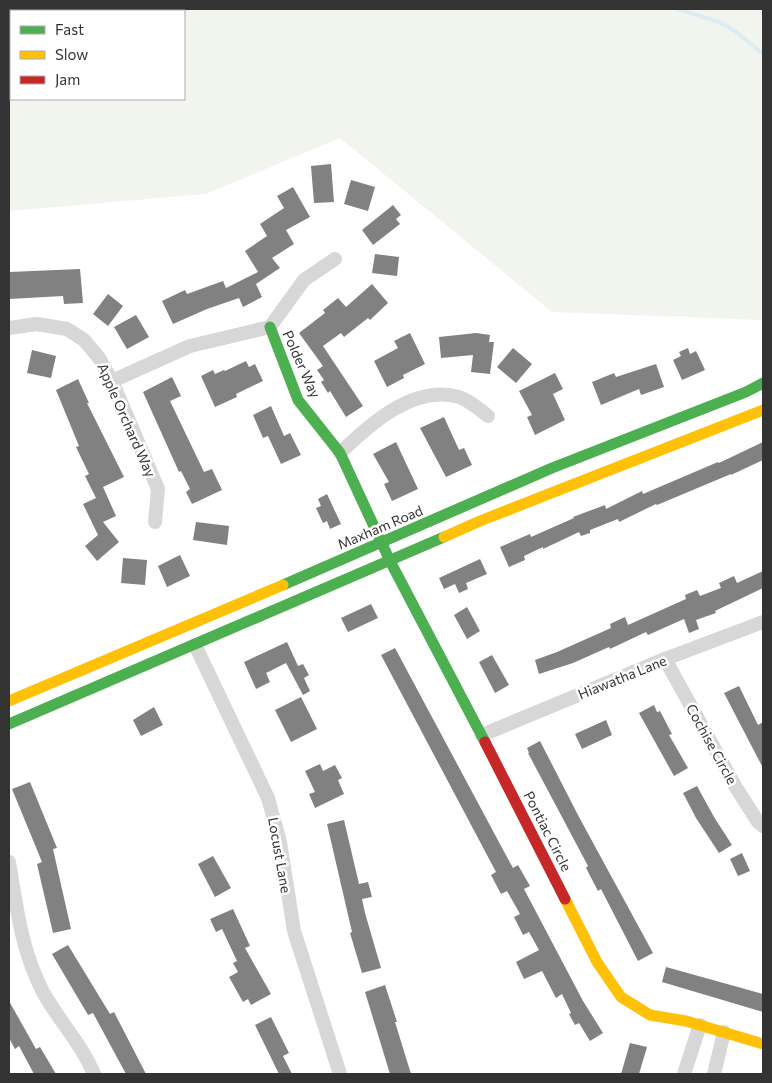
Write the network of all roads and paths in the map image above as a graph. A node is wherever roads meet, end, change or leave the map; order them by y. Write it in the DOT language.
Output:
graph roads {
  1 [pos="335,259"];
  2 [pos="270,327"];
  3 [pos="9,328"];
  4 [pos="112,381"];
  5 [pos="763,383"];
  6 [pos="763,410"];
  7 [pos="488,416"];
  8 [pos="340,453"];
  9 [pos="155,522"];
  10 [pos="381,544"];
  11 [pos="390,561"];
  12 [pos="763,622"];
  13 [pos="195,644"];
  14 [pos="665,659"];
  15 [pos="9,701"];
  16 [pos="9,724"];
  17 [pos="482,735"];
  18 [pos="763,826"];
  19 [pos="9,862"];
  20 [pos="700,1025"];
  21 [pos="724,1032"];
  22 [pos="763,1044"];
  23 [pos="94,1074"];
  24 [pos="340,1074"];
  25 [pos="684,1074"];
  26 [pos="714,1074"];
  1 -- 2 [label="street"];
  2 -- 4 [label="street"];
  2 -- 8 [label="main road, Polder Way"];
  3 -- 4 [label="street, Apple Orchard Way"];
  4 -- 9 [label="street, Apple Orchard Way"];
  5 -- 10 [label="main road, Maxham Road"];
  6 -- 11 [label="main road"];
  7 -- 8 [label="street"];
  8 -- 10 [label="main road, Polder Way"];
  10 -- 11 [label="main road, Pontiac Circle"];
  10 -- 15 [label="main road, Maxham Road"];
  11 -- 13 [label="main road"];
  11 -- 17 [label="main road, Pontiac Circle"];
  12 -- 14 [label="street, Hiawatha Lane"];
  13 -- 16 [label="main road"];
  13 -- 24 [label="street, Locust Lane"];
  14 -- 17 [label="street, Hiawatha Lane"];
  14 -- 18 [label="street, Cochise Circle"];
  17 -- 20 [label="main road, Pontiac Circle"];
  19 -- 23 [label="street"];
  20 -- 21 [label="main road, Pontiac Circle"];
  20 -- 25 [label="street"];
  21 -- 22 [label="main road, Pontiac Circle"];
  21 -- 26 [label="street"];
}
